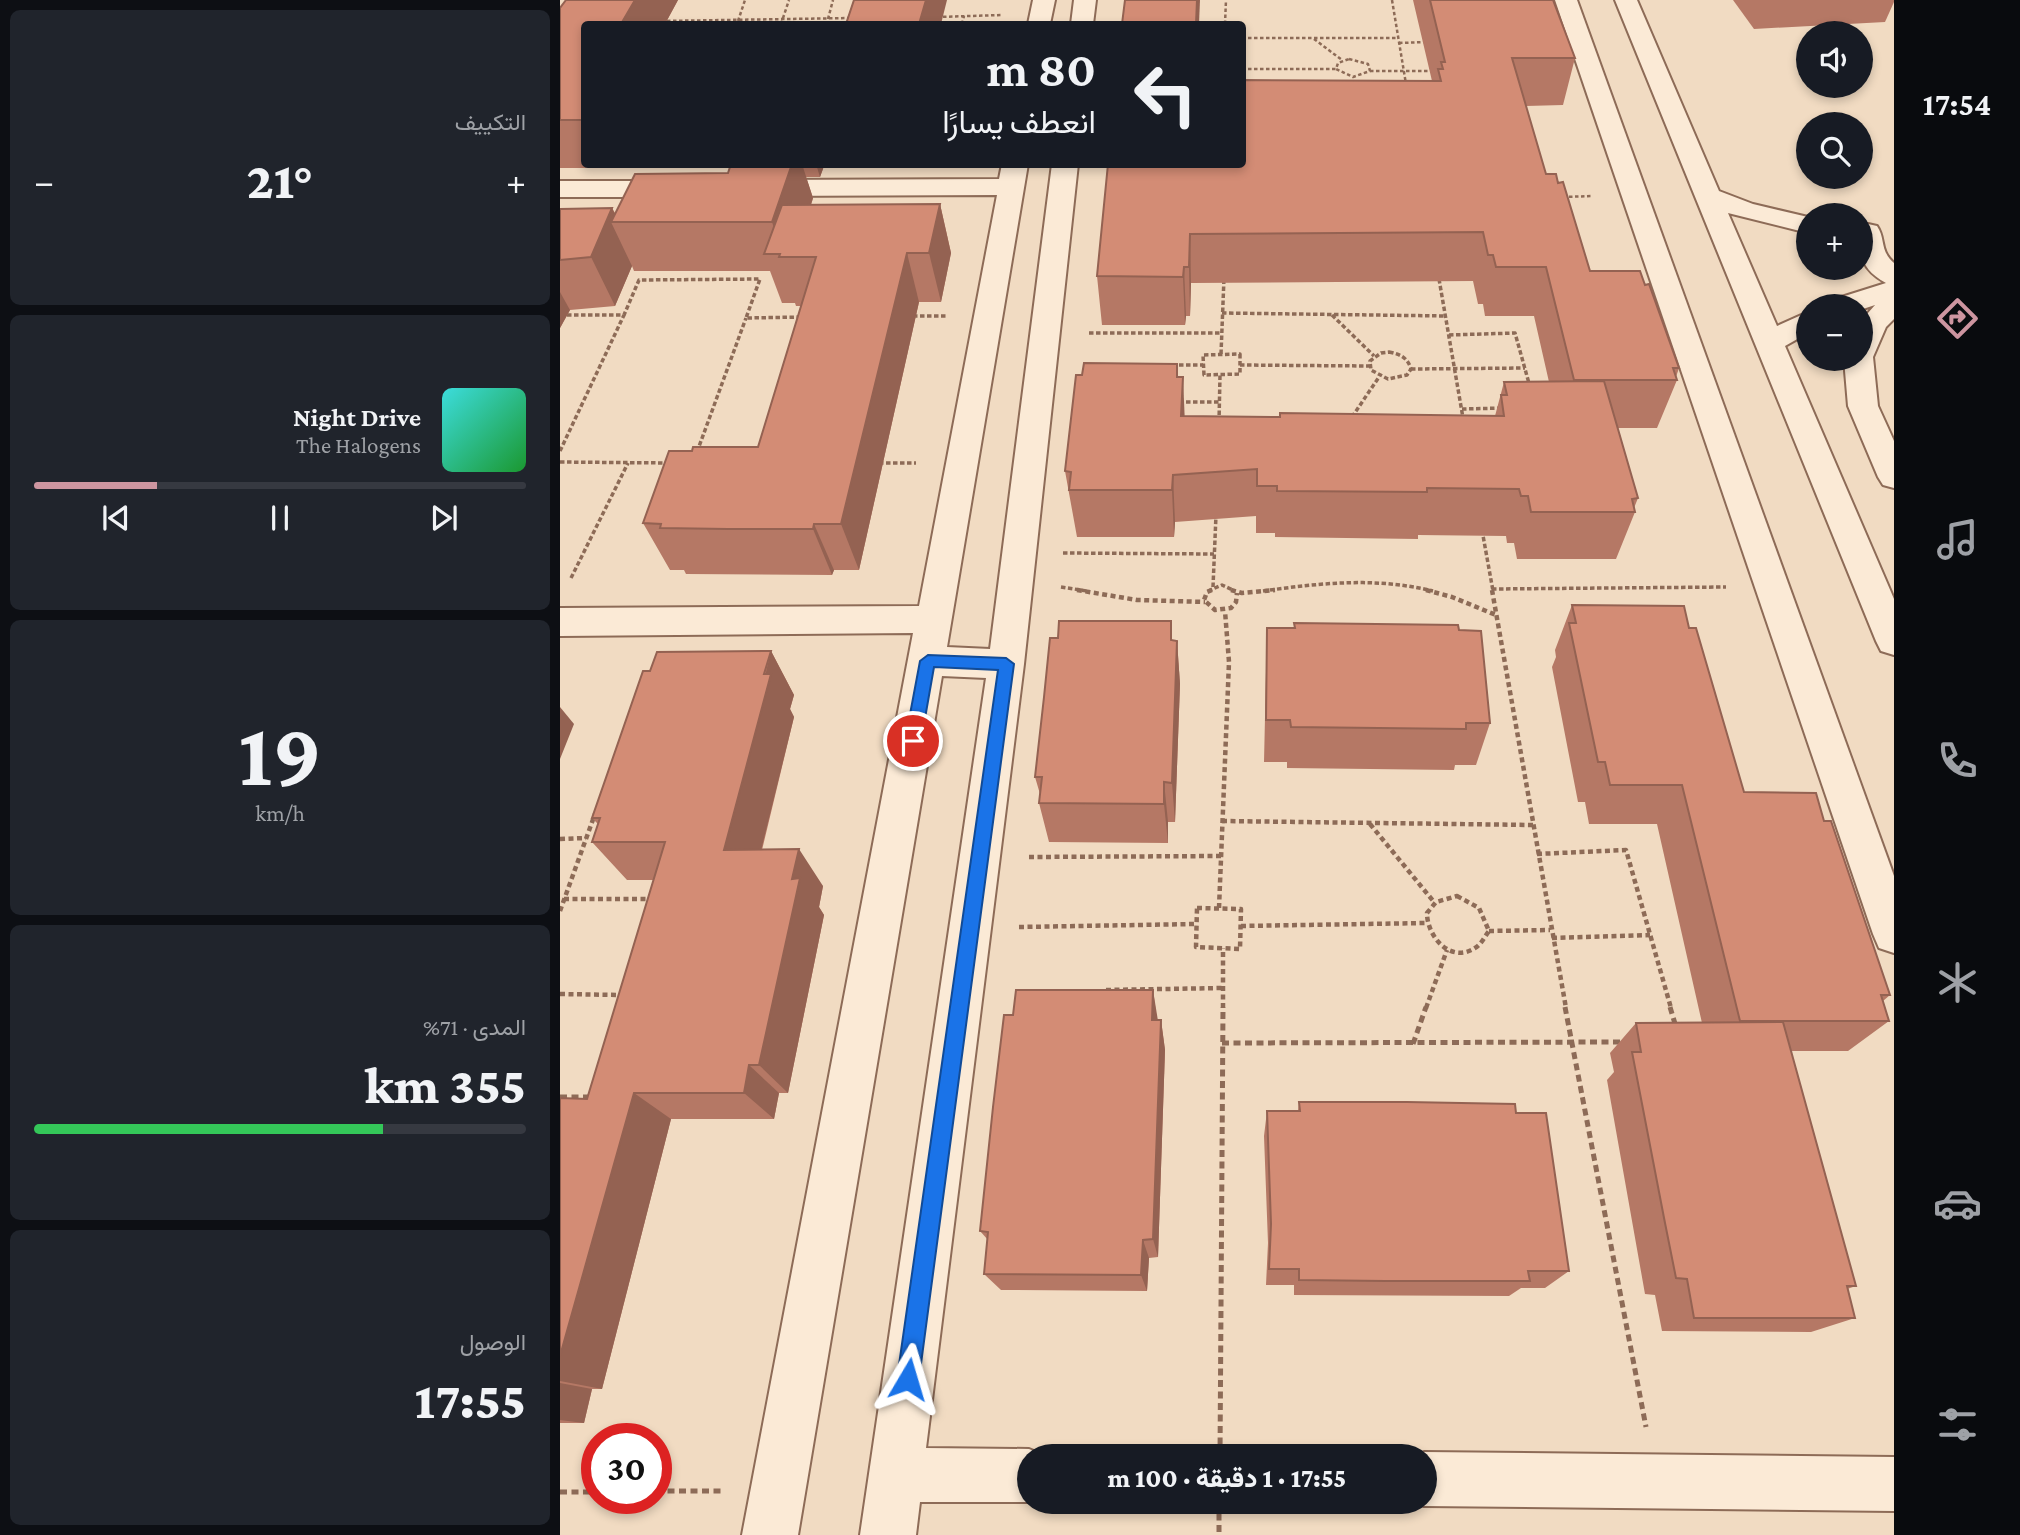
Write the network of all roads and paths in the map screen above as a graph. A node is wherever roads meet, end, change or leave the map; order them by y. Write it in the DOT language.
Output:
graph roads {
  1 [pos="745,0"];
  2 [pos="789,0"];
  3 [pos="833,0"];
  4 [pos="1086,0"];
  5 [pos="1226,0"];
  6 [pos="1392,0"];
  7 [pos="1566,0"];
  8 [pos="1626,0"];
  9 [pos="1041,13"];
  10 [pos="964,16"];
  11 [pos="937,17"];
  12 [pos="855,18"];
  13 [pos="828,19"];
  14 [pos="783,20"];
  15 [pos="653,21"];
  16 [pos="738,21"];
  17 [pos="963,21"];
  18 [pos="1082,21"];
  19 [pos="1225,21"];
  20 [pos="1246,38"];
  21 [pos="1313,38"];
  22 [pos="1399,40"];
  23 [pos="1437,42"];
  24 [pos="1342,60"];
  25 [pos="1246,69"];
  26 [pos="1336,69"];
  27 [pos="1370,71"];
  28 [pos="1404,71"];
  29 [pos="1445,71"];
  30 [pos="1624,72"];
  31 [pos="1408,93"];
  32 [pos="1065,168"];
  33 [pos="1013,176"];
  34 [pos="699,188"];
  35 [pos="726,188"];
  36 [pos="560,189"];
  37 [pos="1635,196"];
  38 [pos="1708,196"];
  39 [pos="1551,197"];
  40 [pos="1796,222"];
  41 [pos="1874,231"];
  42 [pos="1437,267"];
  43 [pos="1224,272"];
  44 [pos="1894,277"];
  45 [pos="1894,290"];
  46 [pos="1873,296"];
  47 [pos="1894,302"];
  48 [pos="1222,313"];
  49 [pos="560,315"];
  50 [pos="624,315"];
  51 [pos="1332,315"];
  52 [pos="908,316"];
  53 [pos="988,316"];
  54 [pos="1446,316"];
  55 [pos="813,317"];
  56 [pos="746,318"];
  57 [pos="1873,324"];
  58 [pos="1796,328"];
  59 [pos="1046,333"];
  60 [pos="1221,333"];
  61 [pos="1449,335"];
  62 [pos="1770,342"];
  63 [pos="1220,354"];
  64 [pos="1374,356"];
  65 [pos="1163,365"];
  66 [pos="1203,365"];
  67 [pos="1240,365"];
  68 [pos="1369,366"];
  69 [pos="1454,368"];
  70 [pos="1525,368"];
  71 [pos="1411,369"];
  72 [pos="1861,371"];
  73 [pos="1220,375"];
  74 [pos="1379,377"];
  75 [pos="1532,394"];
  76 [pos="1177,402"];
  77 [pos="1219,402"];
  78 [pos="1511,408"];
  79 [pos="1462,410"];
  80 [pos="1231,423"];
  81 [pos="1464,423"];
  82 [pos="1347,424"];
  83 [pos="560,451"];
  84 [pos="560,462"];
  85 [pos="628,463"];
  86 [pos="680,463"];
  87 [pos="693,463"];
  88 [pos="868,463"];
  89 [pos="962,463"];
  90 [pos="1894,477"];
  91 [pos="1216,514"];
  92 [pos="1480,520"];
  93 [pos="1214,554"];
  94 [pos="1018,566"];
  95 [pos="1772,586"];
  96 [pos="1213,587"];
  97 [pos="566,588"];
  98 [pos="1492,589"];
  99 [pos="1237,593"];
  100 [pos="1206,601"];
  101 [pos="1225,611"];
  102 [pos="1496,615"];
  103 [pos="934,619"];
  104 [pos="560,622"];
  105 [pos="1893,636"];
  106 [pos="928,661"];
  107 [pos="1006,664"];
  108 [pos="595,813"];
  109 [pos="1222,821"];
  110 [pos="1370,823"];
  111 [pos="1532,825"];
  112 [pos="586,838"];
  113 [pos="560,839"];
  114 [pos="1537,854"];
  115 [pos="1221,856"];
  116 [pos="979,857"];
  117 [pos="565,898"];
  118 [pos="1434,902"];
  119 [pos="1219,908"];
  120 [pos="560,911"];
  121 [pos="653,911"];
  122 [pos="1426,923"];
  123 [pos="1196,925"];
  124 [pos="1241,926"];
  125 [pos="970,928"];
  126 [pos="1550,930"];
  127 [pos="1489,931"];
  128 [pos="1894,934"];
  129 [pos="1650,935"];
  130 [pos="1552,938"];
  131 [pos="1223,948"];
  132 [pos="1447,950"];
  133 [pos="1222,988"];
  134 [pos="1098,990"];
  135 [pos="560,994"];
  136 [pos="622,1008"];
  137 [pos="1679,1039"];
  138 [pos="1626,1042"];
  139 [pos="1222,1043"];
  140 [pos="1413,1044"];
  141 [pos="1572,1044"];
  142 [pos="599,1085"];
  143 [pos="560,1097"];
  144 [pos="1220,1444"];
  145 [pos="896,1475"];
  146 [pos="1017,1476"];
  147 [pos="1437,1479"];
  148 [pos="1656,1481"];
  149 [pos="1894,1484"];
  150 [pos="778,1490"];
  151 [pos="672,1491"];
  152 [pos="560,1492"];
  153 [pos="581,1492"];
  154 [pos="1219,1514"];
  155 [pos="769,1535"];
  156 [pos="888,1535"];
  157 [pos="1219,1535"];
  1 -- 16 [label="path"];
  2 -- 14 [label="path"];
  3 -- 13 [label="path"];
  4 -- 18 [label="street"];
  5 -- 19 [label="path"];
  6 -- 22 [label="path"];
  7 -- 30 [label="street"];
  8 -- 30 [label="street"];
  9 -- 10 [label="path"];
  10 -- 11 [label="path"];
  10 -- 17 [label="path"];
  12 -- 13 [label="path"];
  13 -- 14 [label="path"];
  14 -- 16 [label="path"];
  15 -- 16 [label="path"];
  20 -- 21 [label="path"];
  21 -- 22 [label="path"];
  21 -- 24 [label="path"];
  22 -- 23 [label="path"];
  22 -- 28 [label="path"];
  24 -- 26 [label="path"];
  24 -- 27 [label="path"];
  25 -- 26 [label="path"];
  26 -- 27 [label="path"];
  27 -- 28 [label="path"];
  28 -- 29 [label="path"];
  28 -- 31 [label="path"];
  30 -- 37 [label="street"];
  30 -- 38 [label="street"];
  32 -- 59 [label="street"];
  33 -- 35 [label="street"];
  33 -- 53 [label="street"];
  34 -- 36 [label="street"];
  37 -- 39 [label="path"];
  37 -- 95 [label="street"];
  38 -- 40 [label="street"];
  38 -- 62 [label="street"];
  41 -- 44 [label="street"];
  42 -- 54 [label="path"];
  43 -- 48 [label="path"];
  45 -- 46 [label="street"];
  47 -- 57 [label="street"];
  48 -- 51 [label="path"];
  48 -- 60 [label="path"];
  49 -- 50 [label="path"];
  50 -- 56 [label="path"];
  50 -- 83 [label="path"];
  51 -- 54 [label="path"];
  51 -- 64 [label="path"];
  52 -- 53 [label="path"];
  53 -- 89 [label="street"];
  54 -- 61 [label="path"];
  55 -- 56 [label="path"];
  56 -- 87 [label="path"];
  58 -- 62 [label="street"];
  59 -- 60 [label="path"];
  59 -- 94 [label="street"];
  60 -- 63 [label="path"];
  61 -- 69 [label="path"];
  61 -- 70 [label="path"];
  62 -- 105 [label="street"];
  63 -- 66 [label="path"];
  63 -- 67 [label="path"];
  64 -- 68 [label="path"];
  64 -- 71 [label="path"];
  65 -- 66 [label="path"];
  66 -- 73 [label="path"];
  67 -- 68 [label="path"];
  67 -- 73 [label="path"];
  68 -- 74 [label="path"];
  69 -- 70 [label="path"];
  69 -- 71 [label="path"];
  69 -- 79 [label="path"];
  70 -- 75 [label="path"];
  71 -- 74 [label="path"];
  72 -- 90 [label="street"];
  73 -- 77 [label="path"];
  74 -- 82 [label="path"];
  76 -- 77 [label="path"];
  77 -- 80 [label="path"];
  78 -- 79 [label="path"];
  79 -- 81 [label="path"];
  84 -- 85 [label="path"];
  85 -- 86 [label="path"];
  85 -- 97 [label="path"];
  88 -- 89 [label="path"];
  89 -- 103 [label="street"];
  91 -- 93 [label="path"];
  92 -- 98 [label="path"];
  93 -- 94 [label="path"];
  93 -- 96 [label="path"];
  94 -- 100 [label="path"];
  94 -- 107 [label="street"];
  95 -- 98 [label="path"];
  95 -- 128 [label="street"];
  96 -- 99 [label="path"];
  96 -- 100 [label="path"];
  98 -- 102 [label="path"];
  99 -- 101 [label="path"];
  99 -- 102 [label="path"];
  100 -- 101 [label="path"];
  101 -- 109 [label="path"];
  102 -- 111 [label="path"];
  103 -- 104 [label="street"];
  103 -- 106 [label="street"];
  106 -- 107 [label="street"];
  106 -- 150 [label="street"];
  107 -- 116 [label="street"];
  108 -- 112 [label="path"];
  109 -- 110 [label="path"];
  109 -- 115 [label="path"];
  110 -- 111 [label="path"];
  110 -- 118 [label="path"];
  111 -- 114 [label="path"];
  112 -- 113 [label="path"];
  112 -- 117 [label="path"];
  114 -- 126 [label="path"];
  114 -- 129 [label="path"];
  115 -- 116 [label="path"];
  115 -- 119 [label="path"];
  116 -- 125 [label="street"];
  117 -- 120 [label="path"];
  117 -- 121 [label="path"];
  118 -- 122 [label="path"];
  118 -- 127 [label="path"];
  119 -- 123 [label="path"];
  119 -- 124 [label="path"];
  122 -- 124 [label="path"];
  122 -- 132 [label="path"];
  123 -- 125 [label="path"];
  123 -- 131 [label="path"];
  124 -- 131 [label="path"];
  125 -- 145 [label="street"];
  126 -- 127 [label="path"];
  126 -- 130 [label="path"];
  127 -- 132 [label="path"];
  129 -- 130 [label="path"];
  129 -- 137 [label="path"];
  130 -- 141 [label="path"];
  131 -- 133 [label="path"];
  132 -- 140 [label="path"];
  133 -- 134 [label="path"];
  133 -- 139 [label="path"];
  135 -- 136 [label="path"];
  138 -- 141 [label="path"];
  139 -- 140 [label="path"];
  139 -- 144 [label="path"];
  140 -- 141 [label="path"];
  141 -- 148 [label="path"];
  142 -- 143 [label="path"];
  145 -- 146 [label="street"];
  145 -- 156 [label="street"];
  147 -- 148 [label="street"];
  148 -- 149 [label="street"];
  150 -- 151 [label="path"];
  150 -- 155 [label="street"];
  152 -- 153 [label="path"];
  154 -- 157 [label="path"];
}
